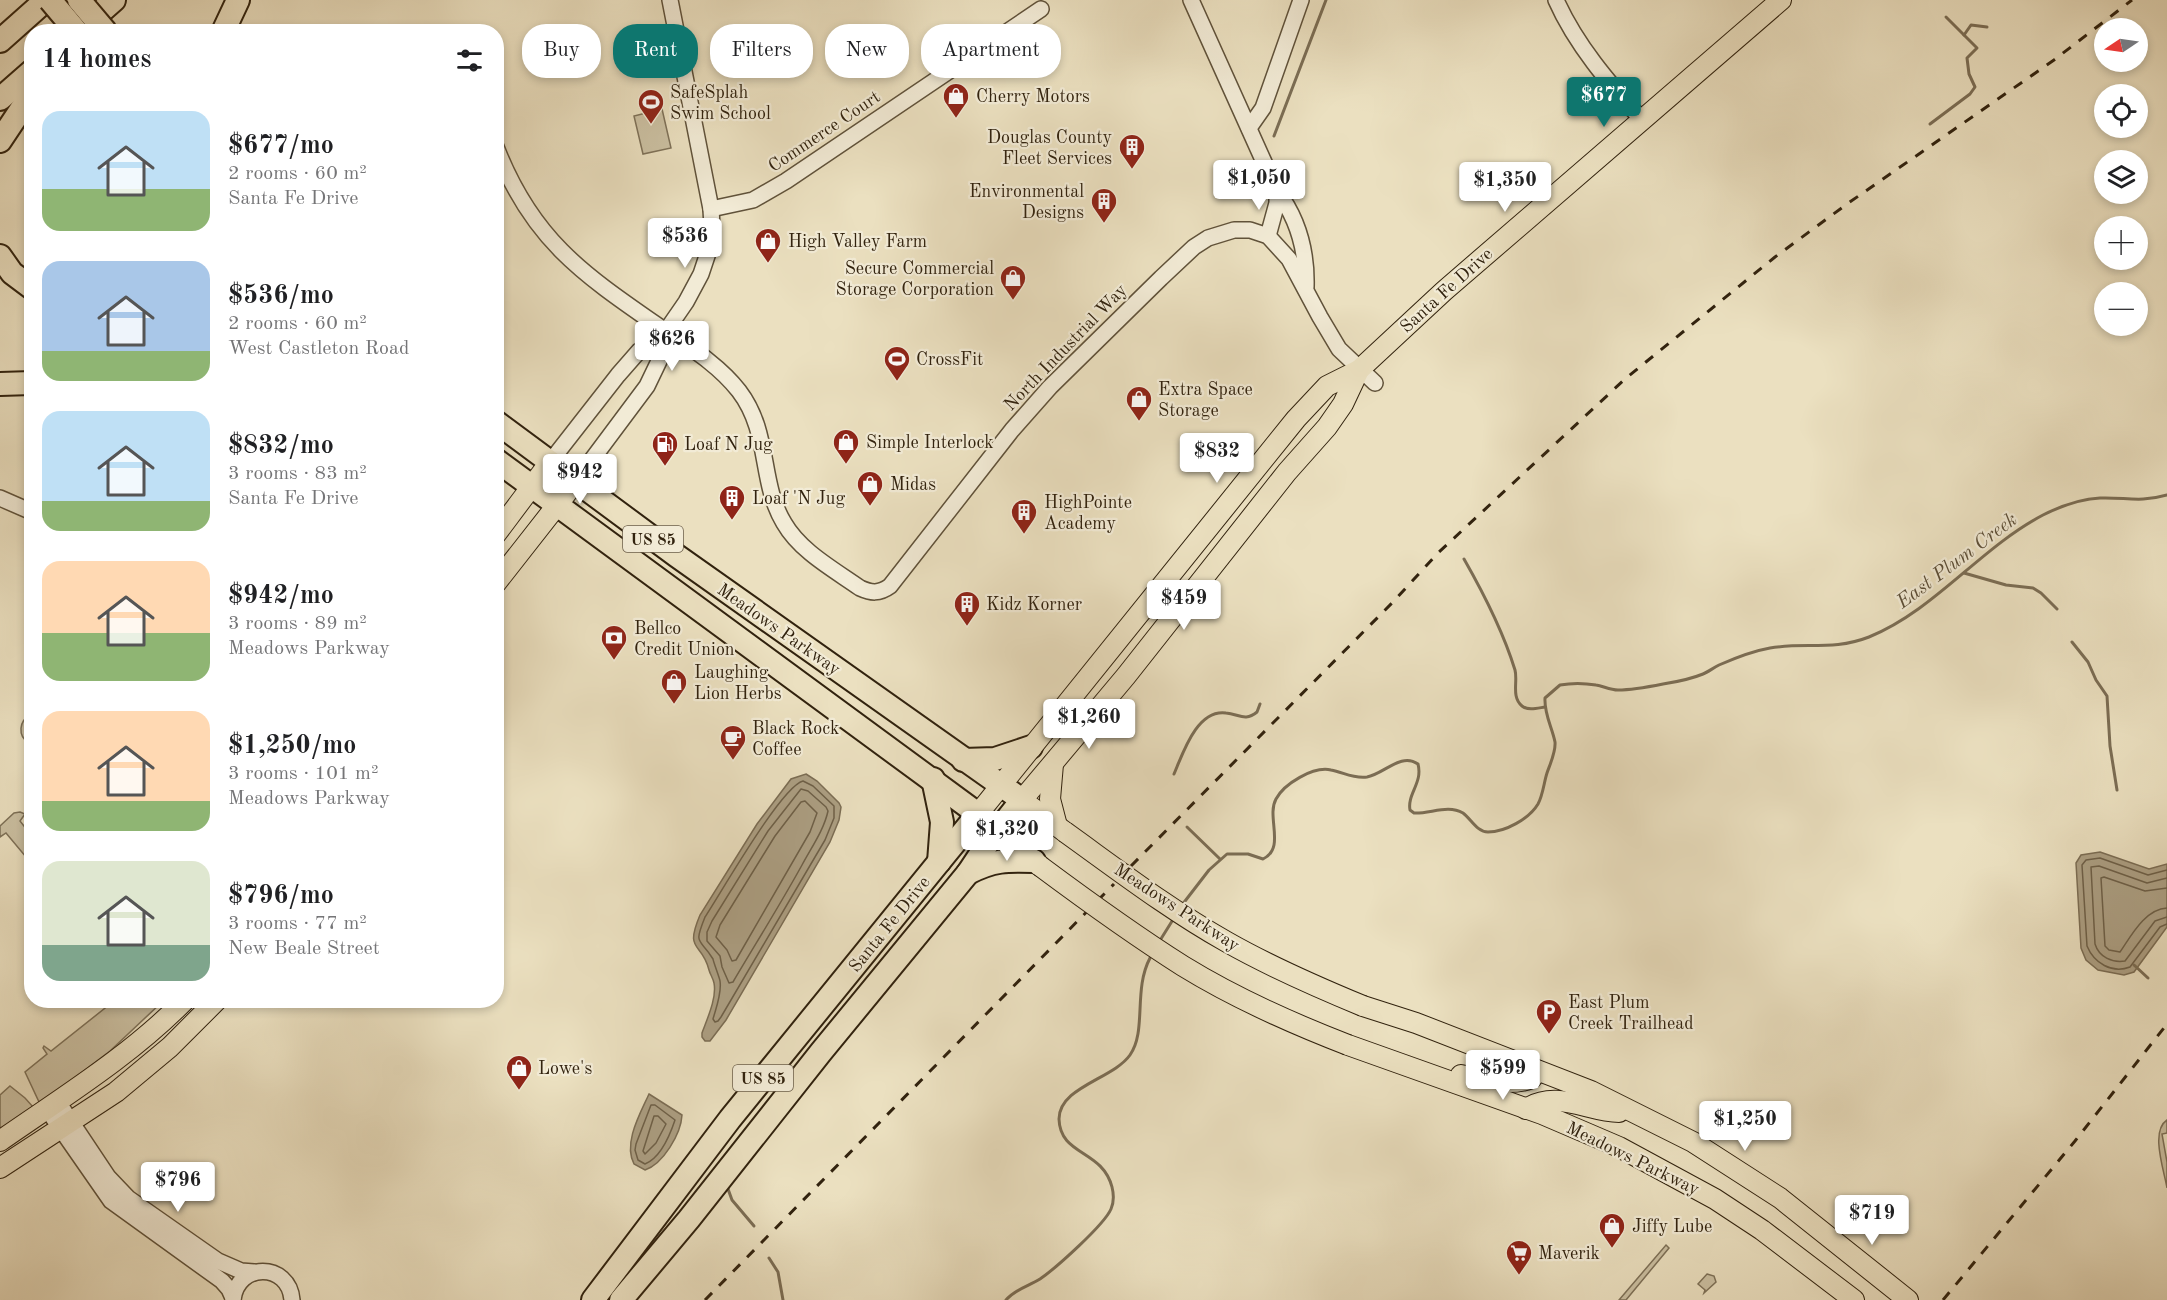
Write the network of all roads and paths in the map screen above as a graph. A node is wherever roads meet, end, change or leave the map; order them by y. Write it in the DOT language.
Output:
graph roads {
  1 [pos="48,0"];
  2 [pos="69,0"];
  3 [pos="79,0"];
  4 [pos="114,0"];
  5 [pos="126,0"];
  6 [pos="238,0"];
  7 [pos="670,0"];
  8 [pos="1191,0"];
  9 [pos="1301,0"];
  10 [pos="1556,0"];
  11 [pos="1781,0"];
  12 [pos="1041,9"];
  13 [pos="41,24"];
  14 [pos="70,24"];
  15 [pos="86,24"];
  16 [pos="99,24"];
  17 [pos="101,24"];
  18 [pos="227,24"];
  19 [pos="24,39"];
  20 [pos="0,41"];
  21 [pos="0,60"];
  22 [pos="24,78"];
  23 [pos="0,99"];
  24 [pos="24,105"];
  25 [pos="1642,120"];
  26 [pos="1249,128"];
  27 [pos="0,141"];
  28 [pos="504,166"];
  29 [pos="1277,190"];
  30 [pos="711,209"];
  31 [pos="1268,236"];
  32 [pos="0,256"];
  33 [pos="24,282"];
  34 [pos="1306,290"];
  35 [pos="666,331"];
  36 [pos="1359,370"];
  37 [pos="24,383"];
  38 [pos="1375,383"];
  39 [pos="0,384"];
  40 [pos="504,428"];
  41 [pos="550,462"];
  42 [pos="504,466"];
  43 [pos="576,481"];
  44 [pos="532,487"];
  45 [pos="0,498"];
  46 [pos="556,505"];
  47 [pos="24,508"];
  48 [pos="504,524"];
  49 [pos="504,573"];
  50 [pos="1031,747"];
  51 [pos="963,760"];
  52 [pos="1053,764"];
  53 [pos="933,779"];
  54 [pos="1000,785"];
  55 [pos="1022,800"];
  56 [pos="978,814"];
  57 [pos="1061,829"];
  58 [pos="999,830"];
  59 [pos="939,862"];
  60 [pos="1037,864"];
  61 [pos="968,873"];
  62 [pos="176,1008"];
  63 [pos="210,1008"];
  64 [pos="1536,1070"];
  65 [pos="1440,1077"];
  66 [pos="53,1105"];
  67 [pos="1526,1109"];
  68 [pos="1632,1111"];
  69 [pos="65,1125"];
  70 [pos="0,1142"];
  71 [pos="0,1168"];
  72 [pos="254,1272"];
  73 [pos="234,1299"];
  74 [pos="292,1300"];
  75 [pos="593,1300"];
  76 [pos="621,1300"];
  77 [pos="1854,1300"];
  78 [pos="1908,1300"];
  1 -- 14 [label="highway, bridge"];
  1 -- 20 [label="highway"];
  2 -- 13 [label="highway"];
  3 -- 16 [label="highway, bridge"];
  4 -- 15 [label="highway"];
  5 -- 17 [label="highway"];
  6 -- 18 [label="highway"];
  7 -- 30 [label="street"];
  8 -- 26 [label="street"];
  9 -- 26 [label="street"];
  10 -- 25 [label="street"];
  11 -- 25 [label="main road, Santa Fe Drive"];
  12 -- 30 [label="street, Commerce Court"];
  19 -- 21 [label="highway"];
  22 -- 23 [label="highway"];
  24 -- 27 [label="highway"];
  25 -- 36 [label="main road, Santa Fe Drive"];
  26 -- 29 [label="street"];
  28 -- 35 [label="street"];
  29 -- 31 [label="street"];
  29 -- 34 [label="street"];
  30 -- 35 [label="street"];
  31 -- 34 [label="street"];
  31 -- 35 [label="street, North Industrial Way"];
  32 -- 33 [label="highway"];
  34 -- 36 [label="street"];
  35 -- 41 [label="street"];
  35 -- 43 [label="street"];
  36 -- 38 [label="street"];
  36 -- 50 [label="main road, Santa Fe Drive"];
  36 -- 52 [label="main road, Santa Fe Drive"];
  37 -- 39 [label="highway"];
  40 -- 41 [label="highway, Meadows Parkway / US 85"];
  41 -- 43 [label="highway, Meadows Parkway / US 85"];
  41 -- 44 [label="main road"];
  42 -- 44 [label="highway, Meadows Parkway / US 85"];
  43 -- 46 [label="main road"];
  43 -- 51 [label="highway, Meadows Parkway / US 85"];
  44 -- 46 [label="highway, Meadows Parkway / US 85"];
  44 -- 48 [label="main road"];
  45 -- 47 [label="street"];
  46 -- 49 [label="main road"];
  46 -- 53 [label="highway, Meadows Parkway / US 85"];
  50 -- 51 [label="highway"];
  50 -- 54 [label="main road, Santa Fe Drive"];
  51 -- 54 [label="highway, Meadows Parkway / US 85"];
  52 -- 55 [label="main road, Santa Fe Drive"];
  52 -- 57 [label="main road"];
  53 -- 56 [label="highway, Meadows Parkway"];
  53 -- 59 [label="highway"];
  54 -- 55 [label="highway, Meadows Parkway / US 85"];
  54 -- 56 [label="main road, Santa Fe Drive"];
  55 -- 57 [label="main road, Meadows Parkway"];
  55 -- 58 [label="highway, Santa Fe Drive / US 85"];
  56 -- 58 [label="main road, Meadows Parkway"];
  56 -- 59 [label="highway, Santa Fe Drive"];
  57 -- 64 [label="main road, Meadows Parkway, bridge"];
  58 -- 60 [label="main road, Meadows Parkway"];
  58 -- 61 [label="highway, Santa Fe Drive / US 85"];
  59 -- 75 [label="highway, Santa Fe Drive / US 85"];
  60 -- 61 [label="highway"];
  60 -- 65 [label="main road, Meadows Parkway, bridge"];
  61 -- 76 [label="highway, Santa Fe Drive / US 85"];
  62 -- 66 [label="main road"];
  63 -- 69 [label="main road"];
  64 -- 65 [label="main road"];
  64 -- 68 [label="main road, Meadows Parkway"];
  65 -- 67 [label="main road, Meadows Parkway"];
  66 -- 69 [label="street"];
  66 -- 70 [label="main road"];
  67 -- 68 [label="main road"];
  67 -- 77 [label="main road, Meadows Parkway"];
  68 -- 78 [label="main road, Meadows Parkway"];
  69 -- 71 [label="main road"];
  69 -- 72 [label="street"];
  69 -- 73 [label="street"];
  72 -- 73 [label="street"];
  72 -- 74 [label="street"];
}
